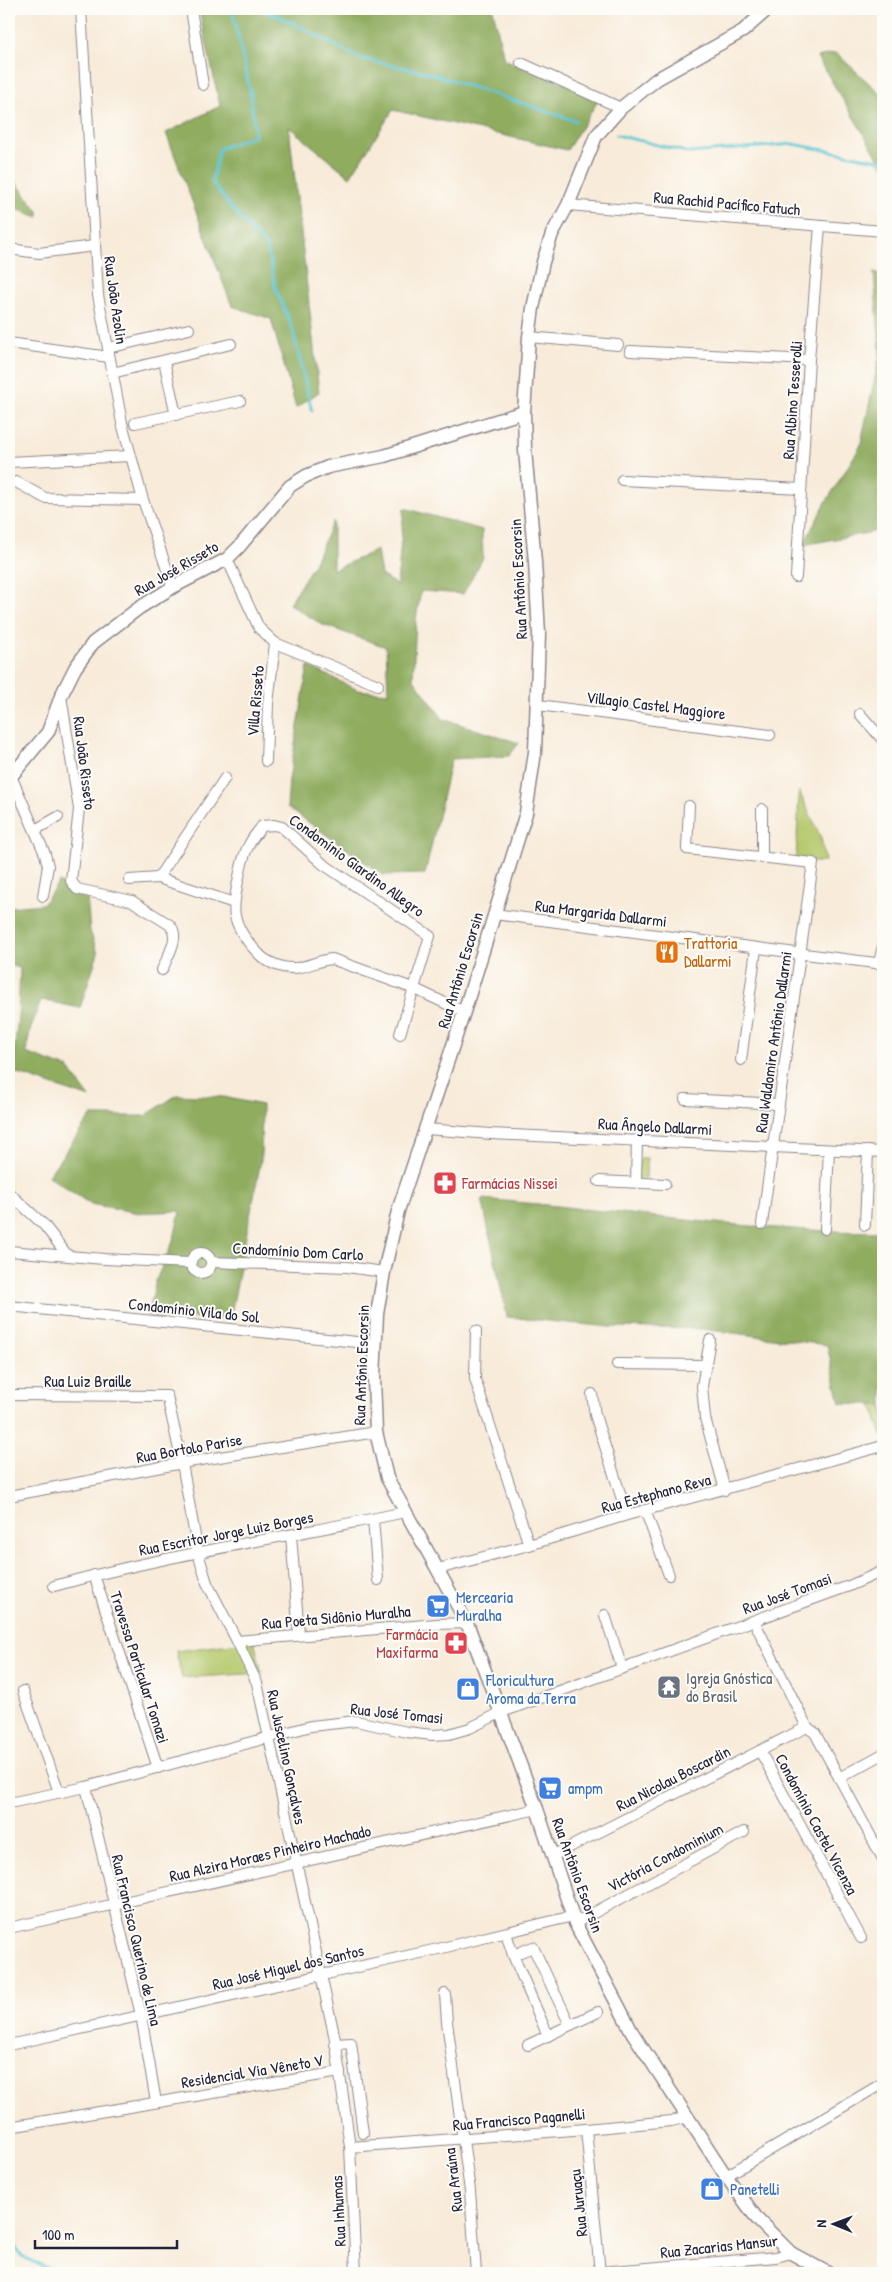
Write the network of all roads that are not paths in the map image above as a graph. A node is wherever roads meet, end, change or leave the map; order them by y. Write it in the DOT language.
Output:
graph roads {
  1 [pos="81,9"];
  2 [pos="191,9"];
  3 [pos="768,9"];
  4 [pos="521,63"];
  5 [pos="203,85"];
  6 [pos="620,108"];
  7 [pos="568,205"];
  8 [pos="820,226"];
  9 [pos="883,231"];
  10 [pos="94,246"];
  11 [pos="9,249"];
  12 [pos="189,329"];
  13 [pos="529,337"];
  14 [pos="9,343"];
  15 [pos="231,344"];
  16 [pos="618,345"];
  17 [pos="630,351"];
  18 [pos="108,353"];
  19 [pos="809,360"];
  20 [pos="164,361"];
  21 [pos="112,373"];
  22 [pos="240,401"];
  23 [pos="524,412"];
  24 [pos="176,415"];
  25 [pos="135,424"];
  26 [pos="130,456"];
  27 [pos="9,462"];
  28 [pos="622,480"];
  29 [pos="16,482"];
  30 [pos="801,488"];
  31 [pos="143,500"];
  32 [pos="227,559"];
  33 [pos="796,577"];
  34 [pos="173,587"];
  35 [pos="275,643"];
  36 [pos="378,685"];
  37 [pos="61,696"];
  38 [pos="538,705"];
  39 [pos="860,714"];
  40 [pos="770,735"];
  41 [pos="883,740"];
  42 [pos="266,762"];
  43 [pos="10,778"];
  44 [pos="225,778"];
  45 [pos="689,806"];
  46 [pos="762,809"];
  47 [pos="58,817"];
  48 [pos="35,830"];
  49 [pos="762,858"];
  50 [pos="158,878"];
  51 [pos="129,880"];
  52 [pos="43,896"];
  53 [pos="234,903"];
  54 [pos="494,914"];
  55 [pos="883,946"];
  56 [pos="756,949"];
  57 [pos="800,954"];
  58 [pos="881,964"];
  59 [pos="162,970"];
  60 [pos="415,989"];
  61 [pos="464,1012"];
  62 [pos="400,1034"];
  63 [pos="741,1060"];
  64 [pos="685,1099"];
  65 [pos="779,1104"];
  66 [pos="426,1129"];
  67 [pos="637,1140"];
  68 [pos="774,1148"];
  69 [pos="829,1150"];
  70 [pos="868,1151"];
  71 [pos="883,1152"];
  72 [pos="599,1181"];
  73 [pos="636,1182"];
  74 [pos="666,1184"];
  75 [pos="9,1193"];
  76 [pos="762,1224"];
  77 [pos="865,1225"];
  78 [pos="825,1229"];
  79 [pos="9,1251"];
  80 [pos="68,1256"];
  81 [pos="384,1272"];
  82 [pos="9,1306"];
  83 [pos="476,1331"];
  84 [pos="710,1340"];
  85 [pos="376,1344"];
  86 [pos="617,1364"];
  87 [pos="705,1365"];
  88 [pos="592,1394"];
  89 [pos="9,1395"];
  90 [pos="167,1396"];
  91 [pos="376,1432"];
  92 [pos="883,1446"];
  93 [pos="182,1463"];
  94 [pos="725,1490"];
  95 [pos="9,1496"];
  96 [pos="645,1510"];
  97 [pos="405,1512"];
  98 [pos="627,1515"];
  99 [pos="373,1519"];
  100 [pos="292,1535"];
  101 [pos="529,1545"];
  102 [pos="198,1553"];
  103 [pos="438,1569"];
  104 [pos="883,1571"];
  105 [pos="94,1575"];
  106 [pos="669,1575"];
  107 [pos="378,1580"];
  108 [pos="54,1586"];
  109 [pos="604,1615"];
  110 [pos="754,1621"];
  111 [pos="468,1623"];
  112 [pos="299,1635"];
  113 [pos="237,1640"];
  114 [pos="622,1668"];
  115 [pos="23,1691"];
  116 [pos="502,1712"];
  117 [pos="807,1727"];
  118 [pos="269,1738"];
  119 [pos="760,1751"];
  120 [pos="883,1754"];
  121 [pos="158,1768"];
  122 [pos="840,1778"];
  123 [pos="86,1787"];
  124 [pos="59,1792"];
  125 [pos="9,1803"];
  126 [pos="537,1809"];
  127 [pos="744,1832"];
  128 [pos="552,1856"];
  129 [pos="883,1859"];
  130 [pos="294,1862"];
  131 [pos="113,1904"];
  132 [pos="574,1920"];
  133 [pos="9,1928"];
  134 [pos="506,1933"];
  135 [pos="862,1938"];
  136 [pos="513,1955"];
  137 [pos="320,1975"];
  138 [pos="445,1994"];
  139 [pos="598,2012"];
  140 [pos="141,2015"];
  141 [pos="570,2025"];
  142 [pos="548,2036"];
  143 [pos="335,2044"];
  144 [pos="9,2045"];
  145 [pos="528,2045"];
  146 [pos="340,2072"];
  147 [pos="883,2083"];
  148 [pos="156,2102"];
  149 [pos="689,2117"];
  150 [pos="9,2127"];
  151 [pos="586,2129"];
  152 [pos="363,2134"];
  153 [pos="463,2139"];
  154 [pos="350,2147"];
  155 [pos="726,2176"];
  156 [pos="791,2253"];
  157 [pos="356,2273"];
  158 [pos="476,2273"];
  159 [pos="596,2273"];
  160 [pos="828,2273"];
  1 -- 10 [label="street, Rua João Azolin"];
  2 -- 5 [label="street"];
  3 -- 6 [label="main road, Rua Antônio Escorsin"];
  4 -- 6 [label="street"];
  6 -- 7 [label="main road, Rua Antônio Escorsin"];
  7 -- 8 [label="street, Rua Rachid Pacífico Fatuch"];
  7 -- 13 [label="main road, Rua Antônio Escorsin"];
  8 -- 9 [label="street, Rua Rachid Pacífico Fatuch"];
  8 -- 19 [label="street, Rua Albino Tesserolli"];
  10 -- 11 [label="street"];
  10 -- 18 [label="street, Rua João Azolin"];
  12 -- 18 [label="street"];
  13 -- 16 [label="street"];
  13 -- 23 [label="main road, Rua Antônio Escorsin"];
  14 -- 18 [label="street"];
  15 -- 20 [label="street"];
  17 -- 19 [label="street"];
  18 -- 21 [label="street, Rua João Azolin"];
  19 -- 30 [label="street, Rua Albino Tesserolli"];
  20 -- 21 [label="street"];
  20 -- 24 [label="street"];
  21 -- 26 [label="street, Rua João Azolin"];
  22 -- 24 [label="street"];
  23 -- 32 [label="main road, Rua José Risseto"];
  23 -- 38 [label="main road, Rua Antônio Escorsin"];
  24 -- 25 [label="street"];
  26 -- 27 [label="street"];
  26 -- 31 [label="street, Rua João Azolin"];
  28 -- 30 [label="street"];
  29 -- 31 [label="street"];
  30 -- 33 [label="street, Rua Albino Tesserolli"];
  31 -- 34 [label="street, Rua João Azolin"];
  32 -- 34 [label="main road, Rua José Risseto"];
  32 -- 35 [label="street"];
  34 -- 37 [label="main road, Rua José Risseto"];
  35 -- 36 [label="street"];
  35 -- 42 [label="street, Villa Risseto"];
  37 -- 43 [label="main road, Rua José Risseto"];
  37 -- 59 [label="street, Rua João Risseto"];
  38 -- 40 [label="street, Villagio Castel Maggiore"];
  38 -- 54 [label="main road, Rua Antônio Escorsin"];
  39 -- 41 [label="street"];
  43 -- 48 [label="street"];
  44 -- 50 [label="street"];
  45 -- 49 [label="street"];
  46 -- 49 [label="street"];
  47 -- 48 [label="street"];
  48 -- 52 [label="street"];
  49 -- 57 [label="street, Rua Waldomiro Antônio Dallarmi"];
  50 -- 51 [label="street"];
  50 -- 53 [label="street"];
  53 -- 60 [label="street, Condomínio Giardino Allegro"];
  53 -- 60 [label="street, Condomínio Giardino Allegro"];
  54 -- 56 [label="street, Rua Margarida Dallarmi"];
  54 -- 61 [label="main road, Rua Antônio Escorsin"];
  55 -- 58 [label="street"];
  56 -- 57 [label="street, Rua Margarida Dallarmi"];
  56 -- 63 [label="street"];
  57 -- 58 [label="street, Rua Margarida Dallarmi"];
  57 -- 65 [label="street, Rua Waldomiro Antônio Dallarmi"];
  60 -- 61 [label="street, Condomínio Giardino Allegro"];
  60 -- 62 [label="street, Condomínio Giardino Allegro"];
  61 -- 66 [label="main road, Rua Antônio Escorsin"];
  64 -- 65 [label="street"];
  65 -- 68 [label="street, Rua Waldomiro Antônio Dallarmi"];
  66 -- 67 [label="street, Rua Ângelo Dallarmi"];
  66 -- 81 [label="main road, Rua Antônio Escorsin"];
  67 -- 68 [label="street, Rua Ângelo Dallarmi"];
  67 -- 73 [label="street"];
  68 -- 69 [label="street, Rua Ângelo Dallarmi"];
  68 -- 76 [label="street, Rua Waldomiro Antônio Dallarmi"];
  69 -- 70 [label="street, Rua Ângelo Dallarmi"];
  69 -- 78 [label="street"];
  70 -- 71 [label="street, Rua Ângelo Dallarmi"];
  70 -- 77 [label="street"];
  72 -- 73 [label="street"];
  73 -- 74 [label="street"];
  75 -- 80 [label="street"];
  79 -- 80 [label="street, Condomínio Dom Carlo"];
  80 -- 81 [label="street, Condomínio Dom Carlo"];
  81 -- 85 [label="main road, Rua Antônio Escorsin"];
  82 -- 85 [label="street, Condomínio Vila do Sol"];
  83 -- 101 [label="street"];
  84 -- 87 [label="street"];
  85 -- 91 [label="main road, Rua Antônio Escorsin"];
  86 -- 87 [label="street"];
  87 -- 94 [label="street"];
  88 -- 98 [label="street"];
  89 -- 90 [label="street, Rua Luiz Braille"];
  90 -- 93 [label="street, Rua Juscelino Gonçalves"];
  91 -- 93 [label="street, Rua Bortolo Parise"];
  91 -- 97 [label="main road, Rua Antônio Escorsin"];
  92 -- 94 [label="street, Rua Estephano Reva"];
  93 -- 95 [label="street, Rua Bortolo Parise"];
  93 -- 102 [label="street, Rua Juscelino Gonçalves"];
  94 -- 96 [label="street, Rua Estephano Reva"];
  96 -- 98 [label="street, Rua Estephano Reva"];
  96 -- 106 [label="street"];
  97 -- 99 [label="street, Rua Escritor Jorge Luiz Borges"];
  97 -- 103 [label="main road, Rua Antônio Escorsin"];
  98 -- 101 [label="street, Rua Estephano Reva"];
  99 -- 100 [label="street, Rua Escritor Jorge Luiz Borges"];
  99 -- 107 [label="street"];
  100 -- 102 [label="street, Rua Escritor Jorge Luiz Borges"];
  100 -- 112 [label="street"];
  101 -- 103 [label="street, Rua Estephano Reva"];
  102 -- 105 [label="street, Rua Escritor Jorge Luiz Borges"];
  102 -- 113 [label="street, Rua Juscelino Gonçalves"];
  103 -- 111 [label="main road, Rua Antônio Escorsin"];
  104 -- 110 [label="street, Rua José Tomasi"];
  105 -- 108 [label="street, Rua Escritor Jorge Luiz Borges"];
  105 -- 121 [label="street, Travessa Particular Tomazi"];
  109 -- 114 [label="street"];
  110 -- 114 [label="street, Rua José Tomasi"];
  110 -- 117 [label="street"];
  111 -- 112 [label="street, Rua Poeta Sidônio Muralha"];
  111 -- 116 [label="main road, Rua Antônio Escorsin"];
  112 -- 113 [label="street, Rua Poeta Sidônio Muralha"];
  113 -- 118 [label="street, Rua Juscelino Gonçalves"];
  114 -- 116 [label="street, Rua José Tomasi"];
  115 -- 124 [label="street"];
  116 -- 118 [label="street, Rua José Tomasi"];
  116 -- 126 [label="main road, Rua Antônio Escorsin"];
  117 -- 119 [label="street, Rua Nicolau Boscardin"];
  117 -- 122 [label="street"];
  118 -- 121 [label="street, Rua José Tomasi"];
  118 -- 130 [label="street, Rua Juscelino Gonçalves"];
  119 -- 128 [label="street, Rua Nicolau Boscardin"];
  119 -- 135 [label="street, Condomínio Castel Vicenza"];
  120 -- 122 [label="street"];
  121 -- 123 [label="street, Rua José Tomasi"];
  122 -- 129 [label="street"];
  123 -- 124 [label="street, Rua José Tomasi"];
  123 -- 131 [label="street, Rua Francisco Querino de Lima"];
  124 -- 125 [label="street, Rua José Tomasi"];
  126 -- 128 [label="main road, Rua Antônio Escorsin"];
  126 -- 130 [label="street, Rua Alzira Moraes Pinheiro Machado"];
  127 -- 132 [label="street, Victória Condominium"];
  128 -- 132 [label="main road, Rua Antônio Escorsin"];
  130 -- 131 [label="street, Rua Alzira Moraes Pinheiro Machado"];
  130 -- 137 [label="street, Rua Juscelino Gonçalves"];
  131 -- 133 [label="street, Rua Alzira Moraes Pinheiro Machado"];
  131 -- 140 [label="street, Rua Francisco Querino de Lima"];
  132 -- 134 [label="street, Rua José Miguel dos Santos"];
  132 -- 149 [label="main road, Rua Antônio Escorsin"];
  134 -- 136 [label="street"];
  134 -- 137 [label="street, Rua José Miguel dos Santos"];
  136 -- 141 [label="street"];
  136 -- 142 [label="street"];
  137 -- 140 [label="street, Rua José Miguel dos Santos"];
  137 -- 143 [label="street, Rua Juscelino Gonçalves"];
  138 -- 153 [label="street, Rua Araúna"];
  139 -- 141 [label="street"];
  140 -- 144 [label="street, Rua José Miguel dos Santos"];
  140 -- 148 [label="street, Rua Francisco Querino de Lima"];
  141 -- 142 [label="street"];
  142 -- 145 [label="street"];
  143 -- 146 [label="street, Rua Juscelino Gonçalves"];
  143 -- 152 [label="street"];
  146 -- 148 [label="street, Residencial Via Vêneto V"];
  146 -- 154 [label="street, Rua Juscelino Gonçalves"];
  147 -- 155 [label="street"];
  148 -- 150 [label="street, Residencial Via Vêneto V"];
  149 -- 151 [label="street, Rua Francisco Paganelli"];
  149 -- 155 [label="main road, Rua Antônio Escorsin"];
  151 -- 153 [label="street, Rua Francisco Paganelli"];
  151 -- 159 [label="street, Rua Juruaçu"];
  153 -- 154 [label="street, Rua Francisco Paganelli"];
  153 -- 158 [label="street, Rua Araúna"];
  154 -- 157 [label="street, Rua Inhumas"];
  155 -- 156 [label="main road, Rua Antônio Escorsin"];
  156 -- 159 [label="street, Rua Zacarias Mansur"];
  156 -- 160 [label="main road, Rua Antônio Escorsin"];
}
